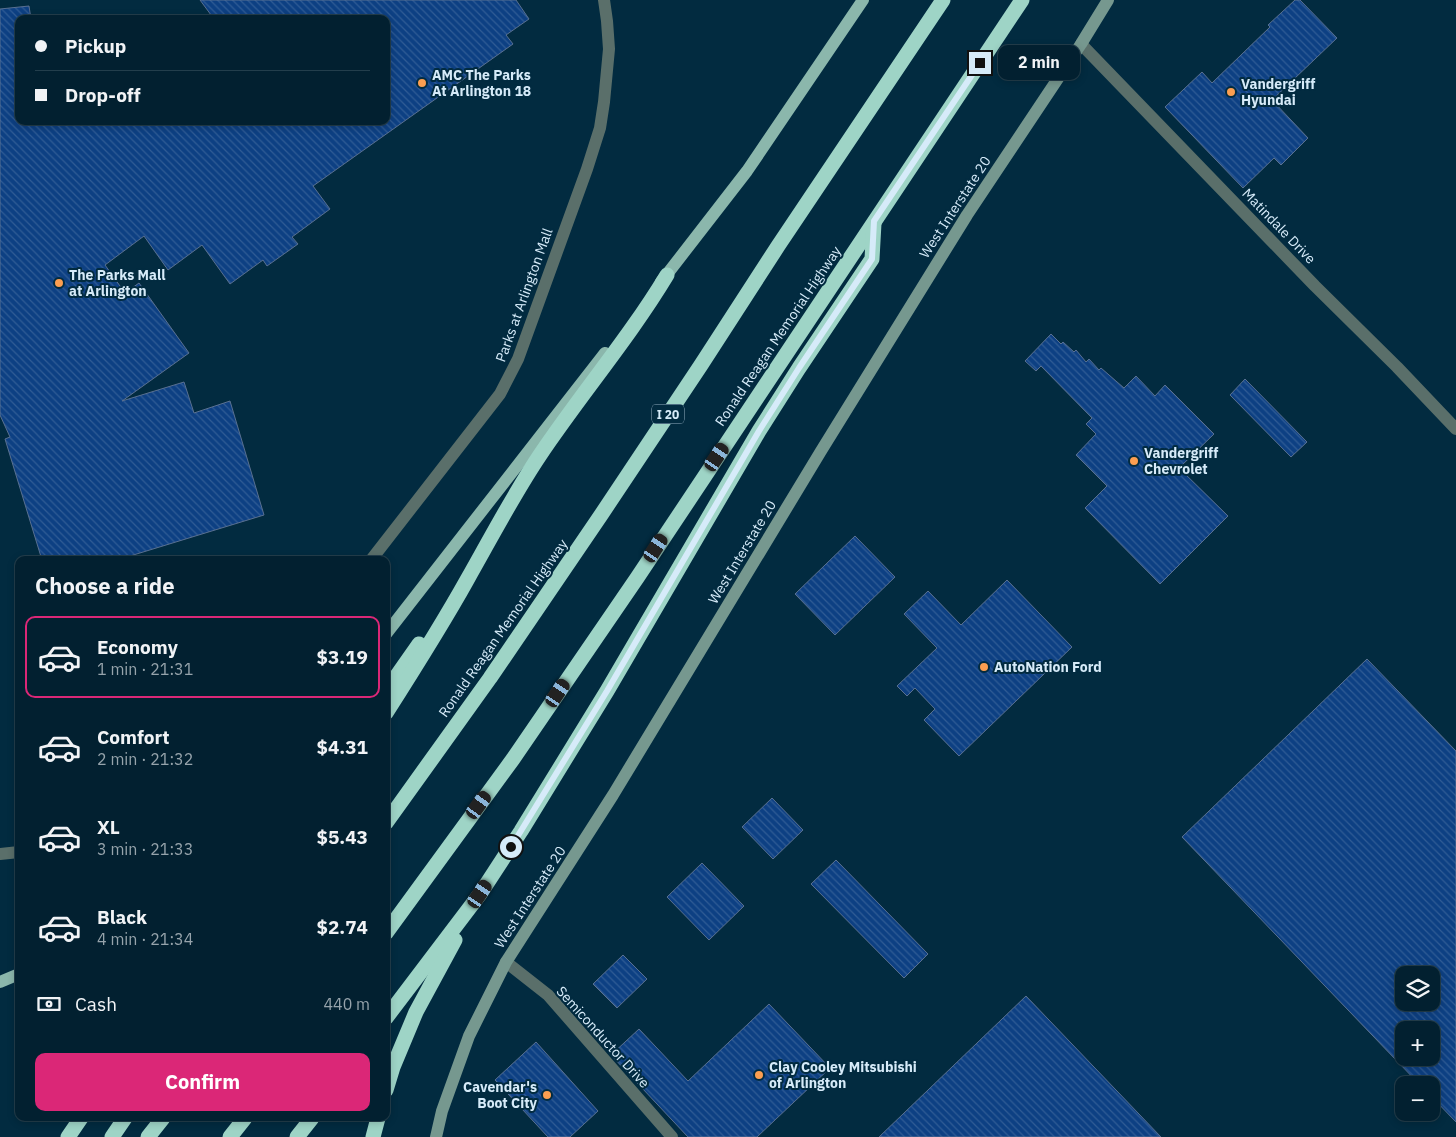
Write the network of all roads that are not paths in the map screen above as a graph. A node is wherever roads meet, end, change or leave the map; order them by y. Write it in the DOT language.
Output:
graph roads {
  1 [pos="604,0"];
  2 [pos="863,0"];
  3 [pos="943,0"];
  4 [pos="1022,0"];
  5 [pos="1108,0"];
  6 [pos="1081,44"];
  7 [pos="874,221"];
  8 [pos="667,275"];
  9 [pos="1456,429"];
  10 [pos="494,530"];
  11 [pos="374,556"];
  12 [pos="390,629"];
  13 [pos="390,685"];
  14 [pos="390,707"];
  15 [pos="390,817"];
  16 [pos="15,852"];
  17 [pos="0,854"];
  18 [pos="480,894"];
  19 [pos="390,927"];
  20 [pos="506,962"];
  21 [pos="15,976"];
  22 [pos="0,982"];
  23 [pos="390,1013"];
  24 [pos="390,1077"];
  25 [pos="79,1121"];
  26 [pos="123,1121"];
  27 [pos="161,1121"];
  28 [pos="243,1121"];
  29 [pos="310,1121"];
  30 [pos="377,1121"];
  31 [pos="68,1137"];
  32 [pos="112,1137"];
  33 [pos="148,1137"];
  34 [pos="230,1137"];
  35 [pos="297,1137"];
  36 [pos="373,1137"];
  37 [pos="436,1137"];
  38 [pos="672,1137"];
  1 -- 11 [label="street, Parks at Arlington Mall"];
  2 -- 8 [label="main road"];
  3 -- 15 [label="highway, Ronald Reagan Memorial Highway / I 20"];
  4 -- 7 [label="highway, Ronald Reagan Memorial Highway"];
  5 -- 6 [label="main road, West Interstate 20"];
  6 -- 9 [label="street, Matindale Drive"];
  6 -- 20 [label="main road, West Interstate 20"];
  7 -- 18 [label="highway"];
  7 -- 19 [label="highway, Ronald Reagan Memorial Highway"];
  8 -- 10 [label="highway"];
  8 -- 12 [label="main road"];
  10 -- 13 [label="highway"];
  10 -- 14 [label="highway"];
  16 -- 17 [label="street"];
  18 -- 23 [label="highway"];
  18 -- 24 [label="highway"];
  20 -- 37 [label="main road, West Interstate 20"];
  20 -- 38 [label="street, Semiconductor Drive"];
  21 -- 22 [label="main road"];
  25 -- 31 [label="highway"];
  26 -- 32 [label="highway"];
  27 -- 33 [label="highway"];
  28 -- 34 [label="highway"];
  29 -- 35 [label="highway"];
  30 -- 36 [label="highway"];
}
